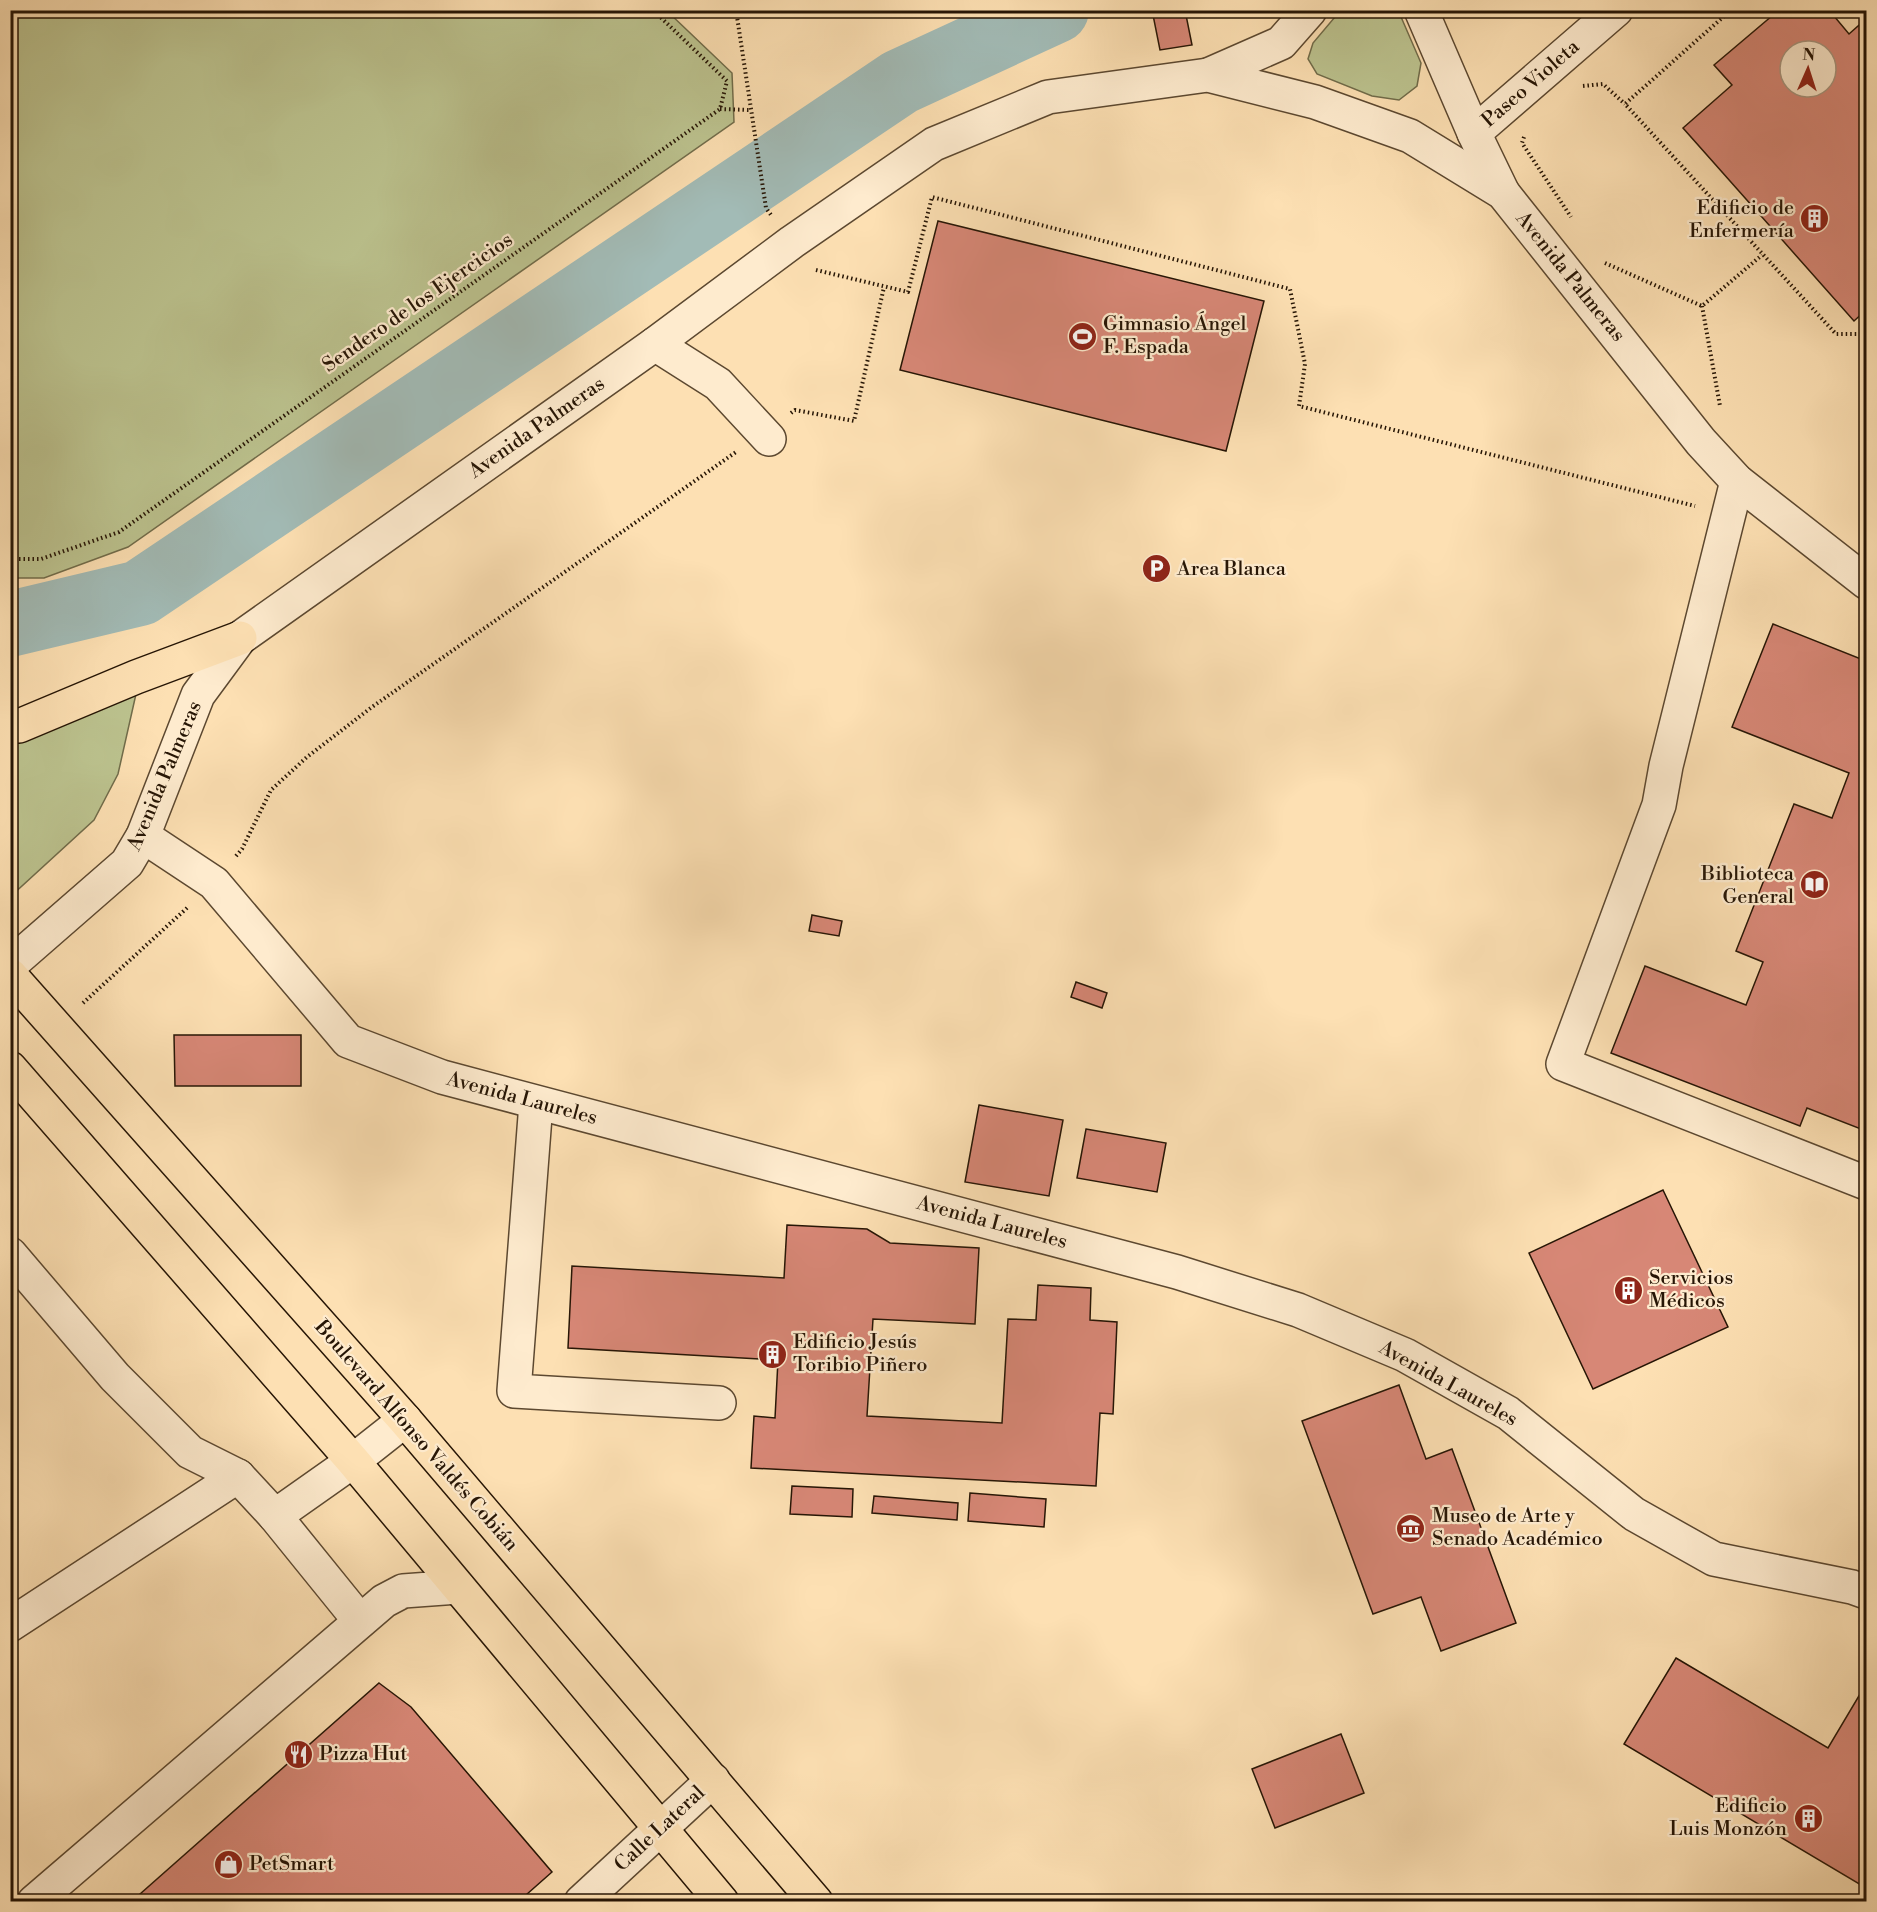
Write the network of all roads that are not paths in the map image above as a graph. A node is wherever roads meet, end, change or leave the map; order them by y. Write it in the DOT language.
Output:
graph roads {
  1 [pos="1310,10"];
  2 [pos="1421,10"];
  3 [pos="1616,10"];
  4 [pos="1208,75"];
  5 [pos="1474,133"];
  6 [pos="1503,193"];
  7 [pos="655,344"];
  8 [pos="766,436"];
  9 [pos="1737,481"];
  10 [pos="1866,582"];
  11 [pos="240,638"];
  12 [pos="10,726"];
  13 [pos="143,836"];
  14 [pos="10,965"];
  15 [pos="10,975"];
  16 [pos="10,1068"];
  17 [pos="536,1103"];
  18 [pos="1866,1183"];
  19 [pos="10,1254"];
  20 [pos="719,1403"];
  21 [pos="405,1420"];
  22 [pos="352,1461"];
  23 [pos="238,1476"];
  24 [pos="275,1516"];
  25 [pos="458,1587"];
  26 [pos="1866,1592"];
  27 [pos="360,1621"];
  28 [pos="10,1626"];
  29 [pos="713,1780"];
  30 [pos="659,1829"];
  31 [pos="34,1902"];
  32 [pos="581,1902"];
  33 [pos="722,1902"];
  34 [pos="816,1902"];
  1 -- 4 [label="street, Avenida Palmeras"];
  2 -- 5 [label="street"];
  3 -- 5 [label="street, Paseo Violeta"];
  4 -- 6 [label="street, Avenida Palmeras"];
  4 -- 7 [label="street, Avenida Palmeras"];
  5 -- 6 [label="street"];
  6 -- 9 [label="street, Avenida Palmeras"];
  7 -- 8 [label="street"];
  7 -- 11 [label="street, Avenida Palmeras"];
  9 -- 10 [label="street, Avenida Palmeras"];
  9 -- 18 [label="street"];
  11 -- 12 [label="main road"];
  11 -- 13 [label="street, Avenida Palmeras"];
  13 -- 14 [label="street, Avenida Palmeras"];
  13 -- 17 [label="street, Avenida Laureles"];
  15 -- 21 [label="main road, Boulevard Alfonso Valdés Cobián"];
  16 -- 22 [label="main road"];
  17 -- 20 [label="street"];
  17 -- 26 [label="street, Avenida Laureles"];
  19 -- 23 [label="street"];
  21 -- 22 [label="street"];
  21 -- 29 [label="main road, Boulevard Alfonso Valdés Cobián"];
  22 -- 24 [label="street"];
  22 -- 25 [label="main road"];
  23 -- 24 [label="street"];
  23 -- 28 [label="street"];
  24 -- 27 [label="street"];
  25 -- 27 [label="street"];
  25 -- 30 [label="main road"];
  27 -- 31 [label="street"];
  29 -- 30 [label="street, Calle Lateral"];
  29 -- 34 [label="main road, Boulevard Alfonso Valdés Cobián"];
  30 -- 32 [label="street, Calle Lateral"];
  30 -- 33 [label="main road"];
}
